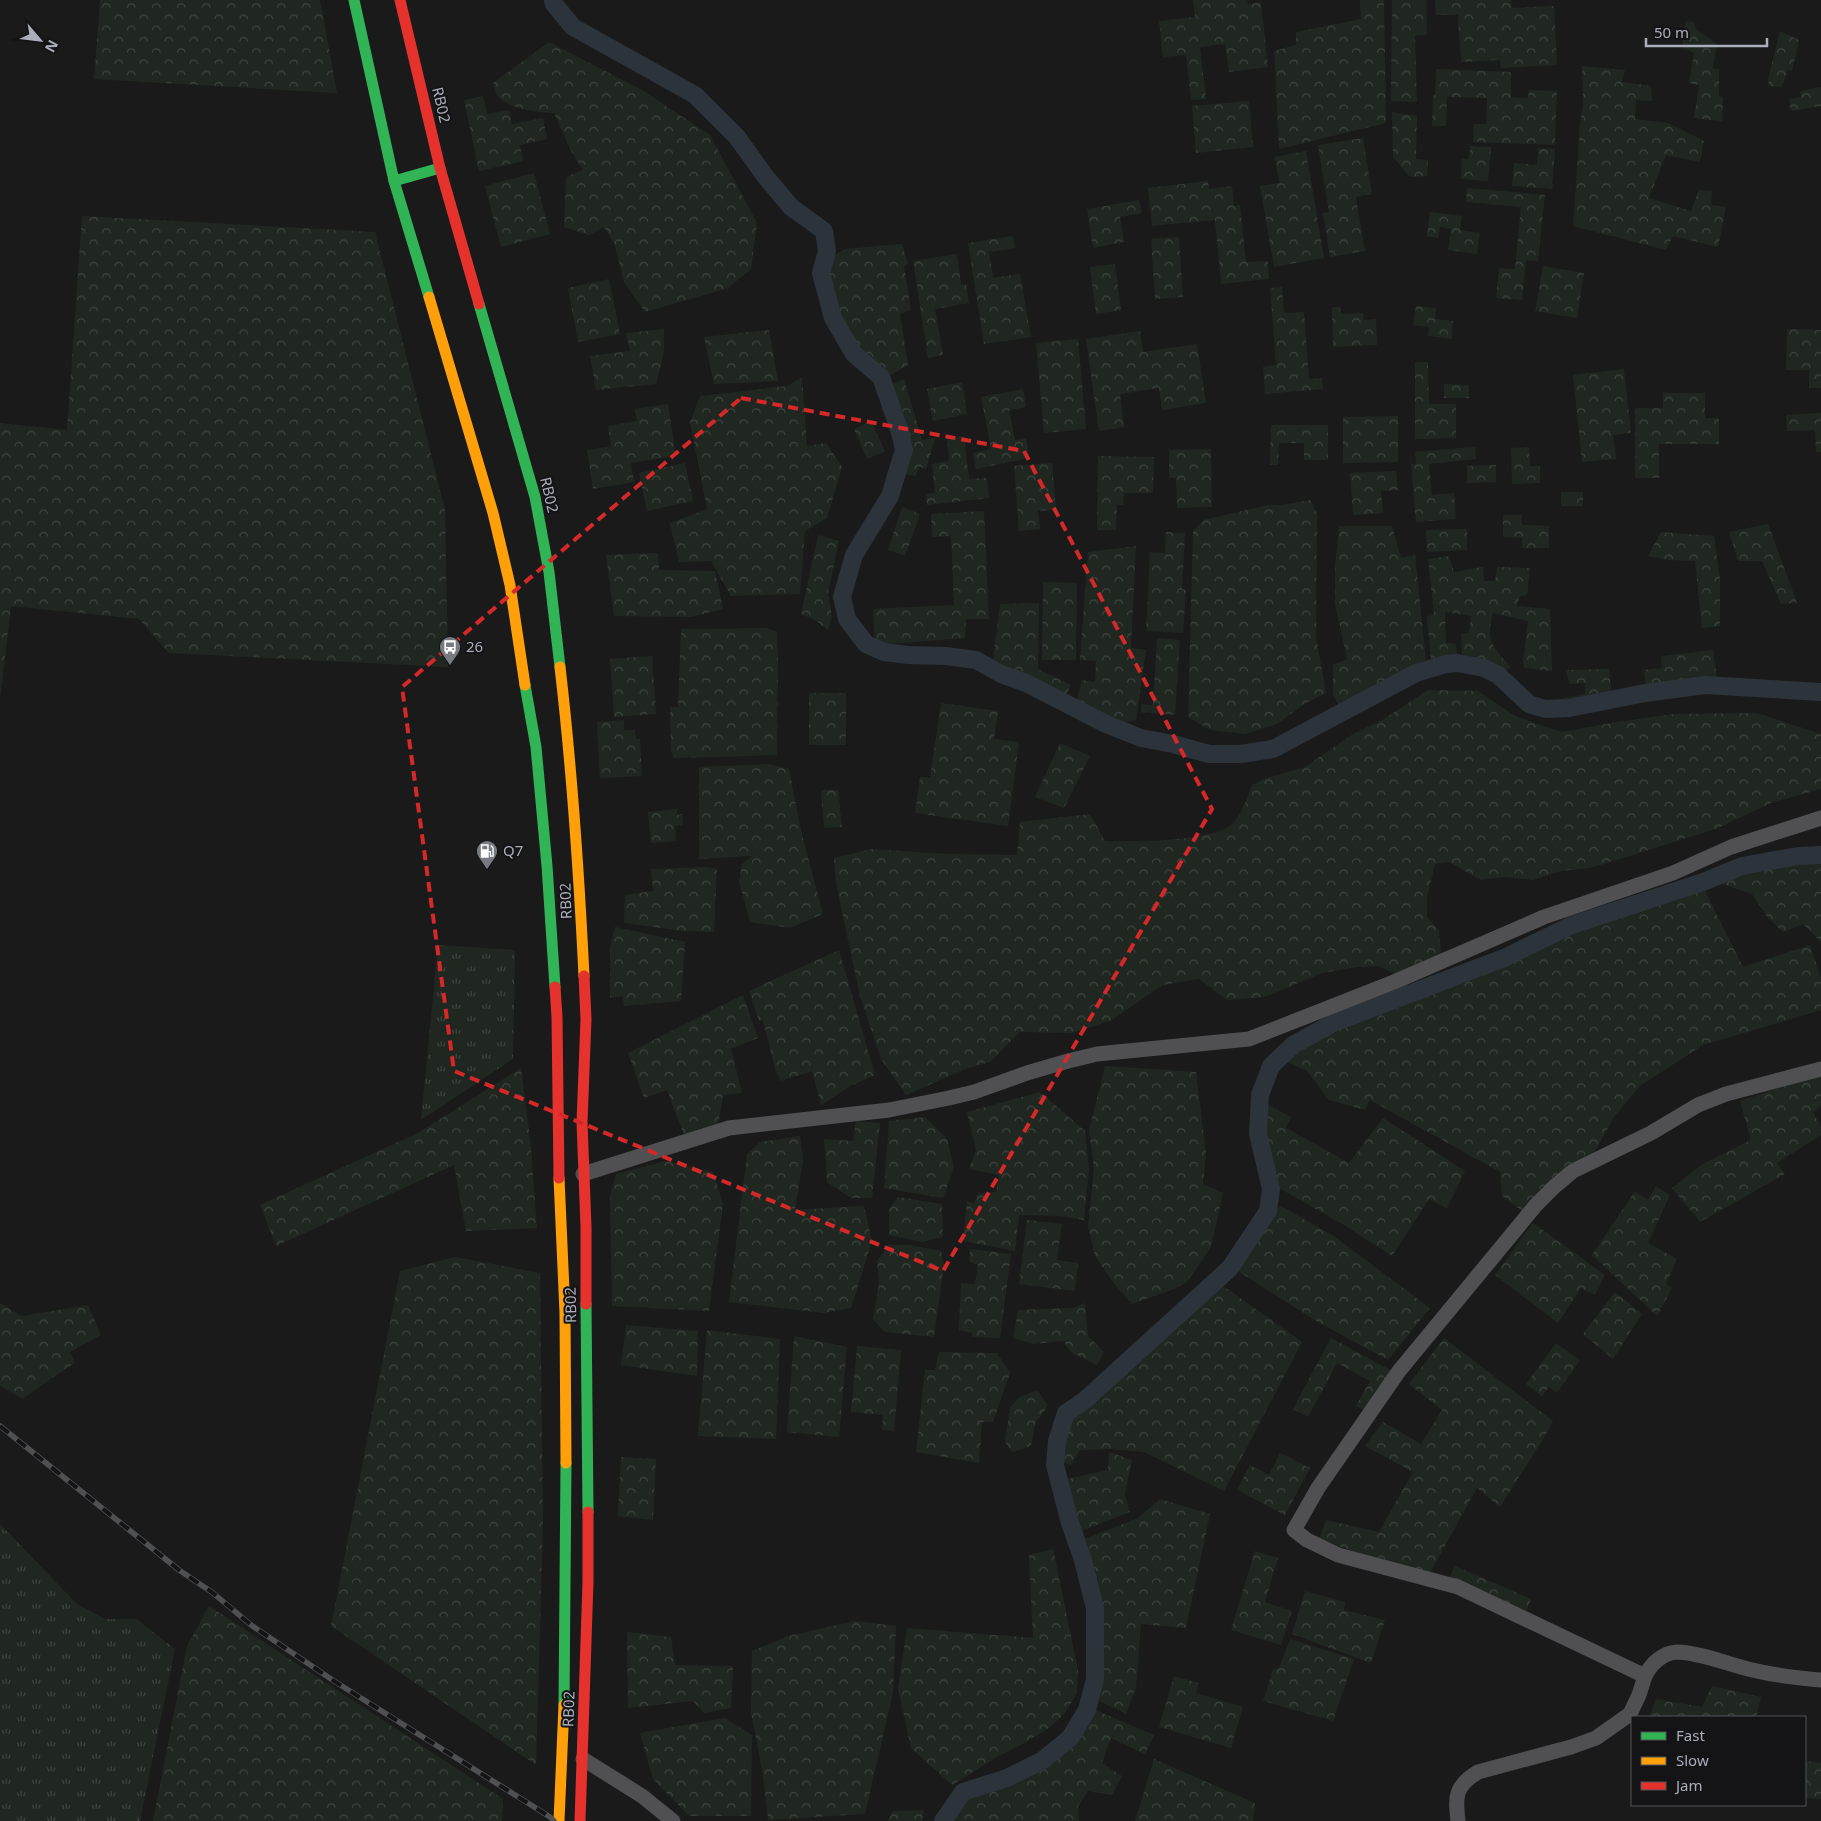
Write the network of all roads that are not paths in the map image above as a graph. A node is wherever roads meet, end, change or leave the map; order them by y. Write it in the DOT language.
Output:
graph roads {
  1 [pos="354,0"];
  2 [pos="400,0"];
  3 [pos="440,168"];
  4 [pos="394,180"];
  5 [pos="1821,818"];
  6 [pos="1821,1069"];
  7 [pos="583,1174"];
  8 [pos="1644,1676"];
  9 [pos="1821,1680"];
  10 [pos="583,1759"];
  11 [pos="559,1821"];
  12 [pos="580,1821"];
  13 [pos="673,1821"];
  14 [pos="1458,1821"];
  1 -- 4 [label="highway, RB02"];
  2 -- 3 [label="highway, RB02"];
  3 -- 4 [label="highway"];
  3 -- 7 [label="highway, RB02"];
  4 -- 11 [label="highway, RB02"];
  5 -- 7 [label="street"];
  6 -- 8 [label="street"];
  7 -- 10 [label="highway, RB02"];
  8 -- 9 [label="street"];
  8 -- 14 [label="street"];
  10 -- 12 [label="highway, RB02"];
  10 -- 13 [label="street"];
}
